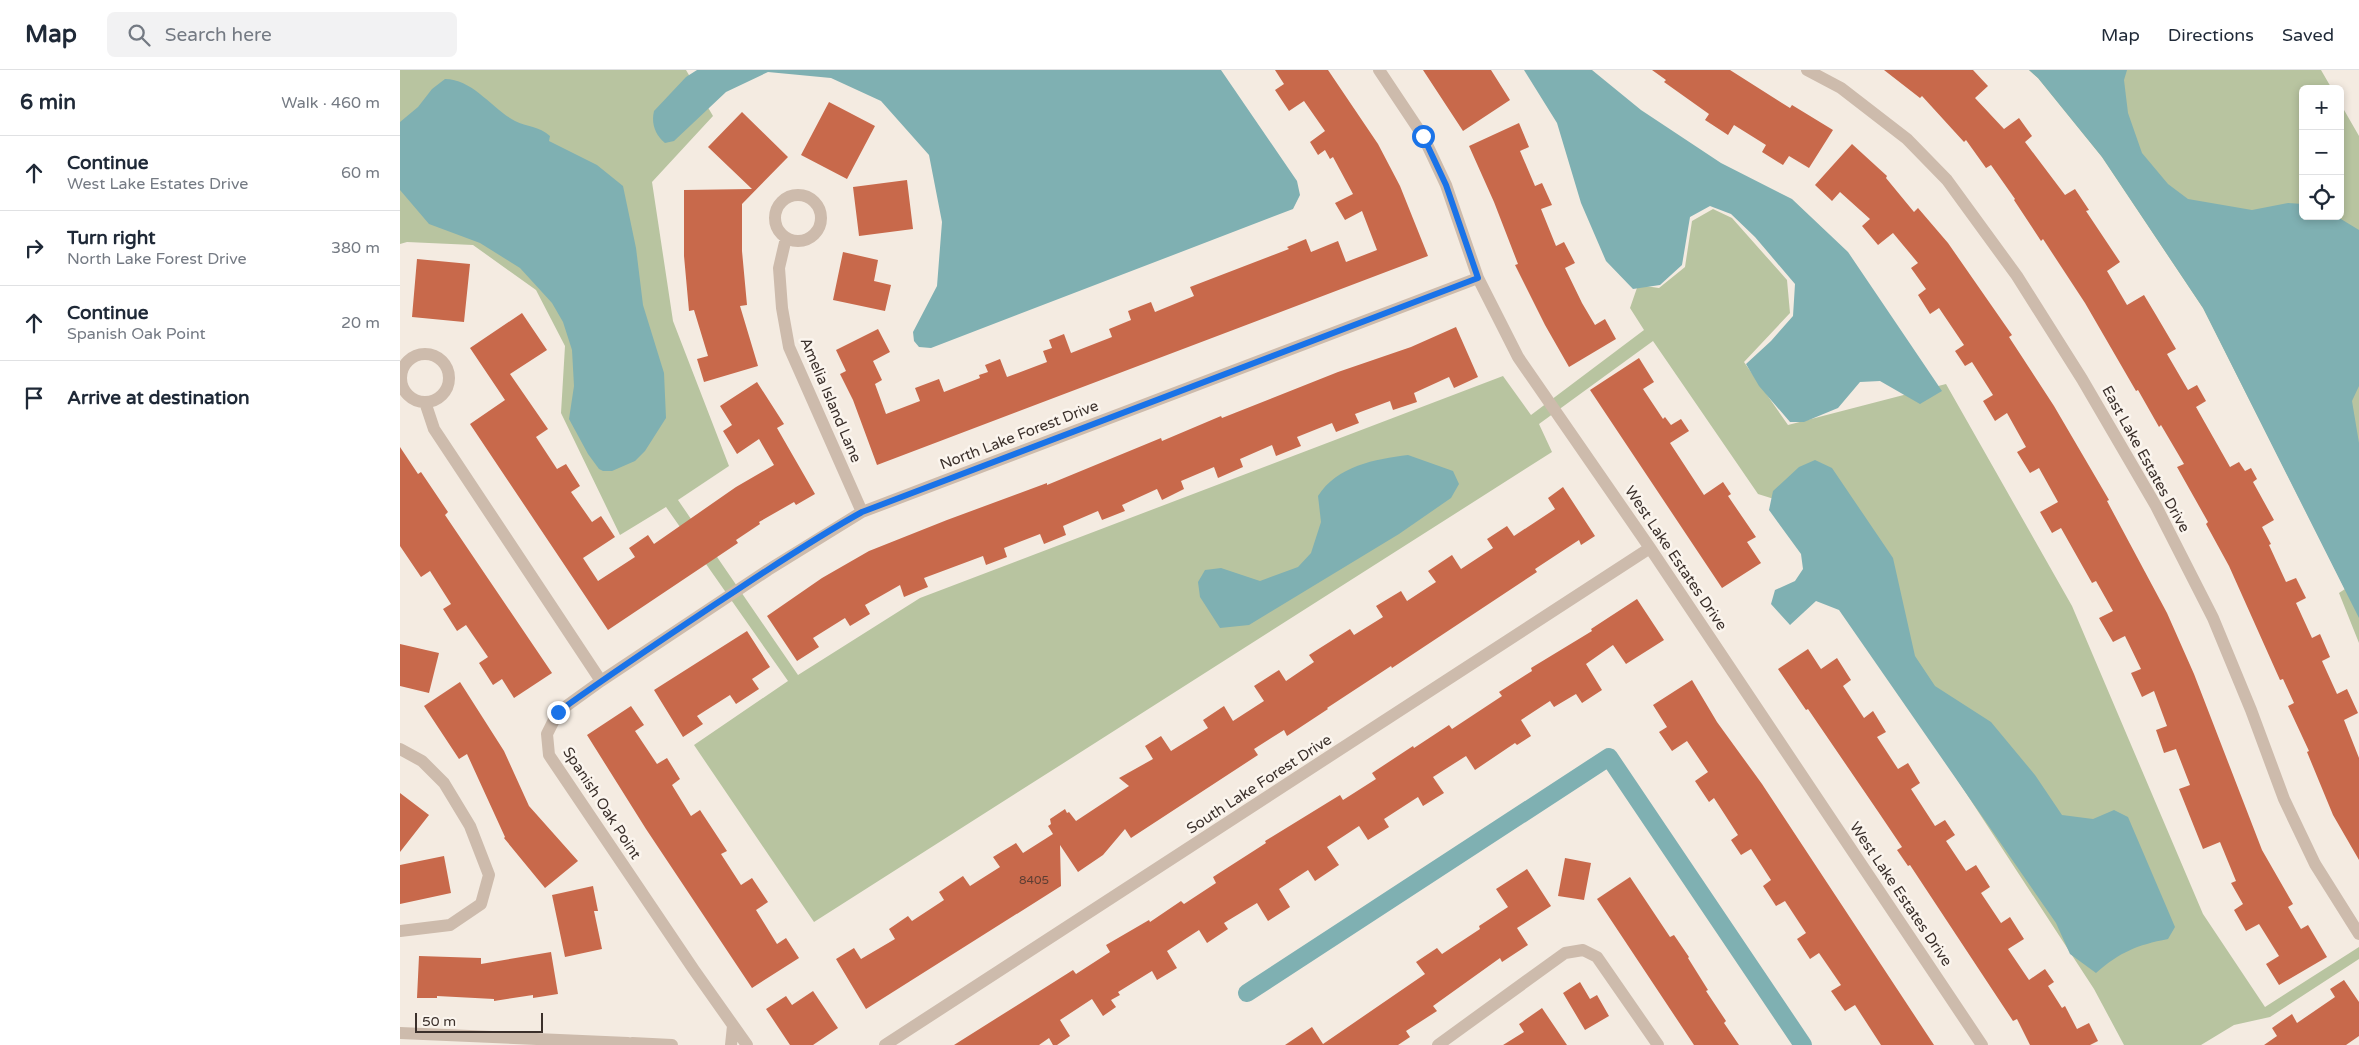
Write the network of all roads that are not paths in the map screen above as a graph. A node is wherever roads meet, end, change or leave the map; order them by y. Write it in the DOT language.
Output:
graph roads {
  1 [pos="1379,70"];
  2 [pos="1807,70"];
  3 [pos="786,238"];
  4 [pos="1478,278"];
  5 [pos="425,402"];
  6 [pos="862,512"];
  7 [pos="1650,548"];
  8 [pos="601,681"];
  9 [pos="400,749"];
  10 [pos="400,931"];
  11 [pos="2359,934"];
  12 [pos="733,1026"];
  13 [pos="400,1033"];
  14 [pos="672,1045"];
  15 [pos="731,1045"];
  16 [pos="747,1045"];
  17 [pos="885,1045"];
  18 [pos="1438,1045"];
  19 [pos="1658,1045"];
  20 [pos="1982,1045"];
  1 -- 4 [label="street, West Lake Estates Drive"];
  2 -- 11 [label="street, East Lake Estates Drive"];
  3 -- 6 [label="street, Amelia Island Lane"];
  4 -- 6 [label="street, North Lake Forest Drive"];
  4 -- 7 [label="street, West Lake Estates Drive"];
  5 -- 8 [label="street"];
  6 -- 8 [label="street, North Lake Forest Drive"];
  7 -- 17 [label="street, South Lake Forest Drive"];
  7 -- 20 [label="street, West Lake Estates Drive"];
  8 -- 12 [label="street, Spanish Oak Point"];
  9 -- 10 [label="street"];
  12 -- 15 [label="street"];
  12 -- 16 [label="street, Spanish Oak Point"];
  13 -- 14 [label="street"];
  18 -- 19 [label="street"];
}
